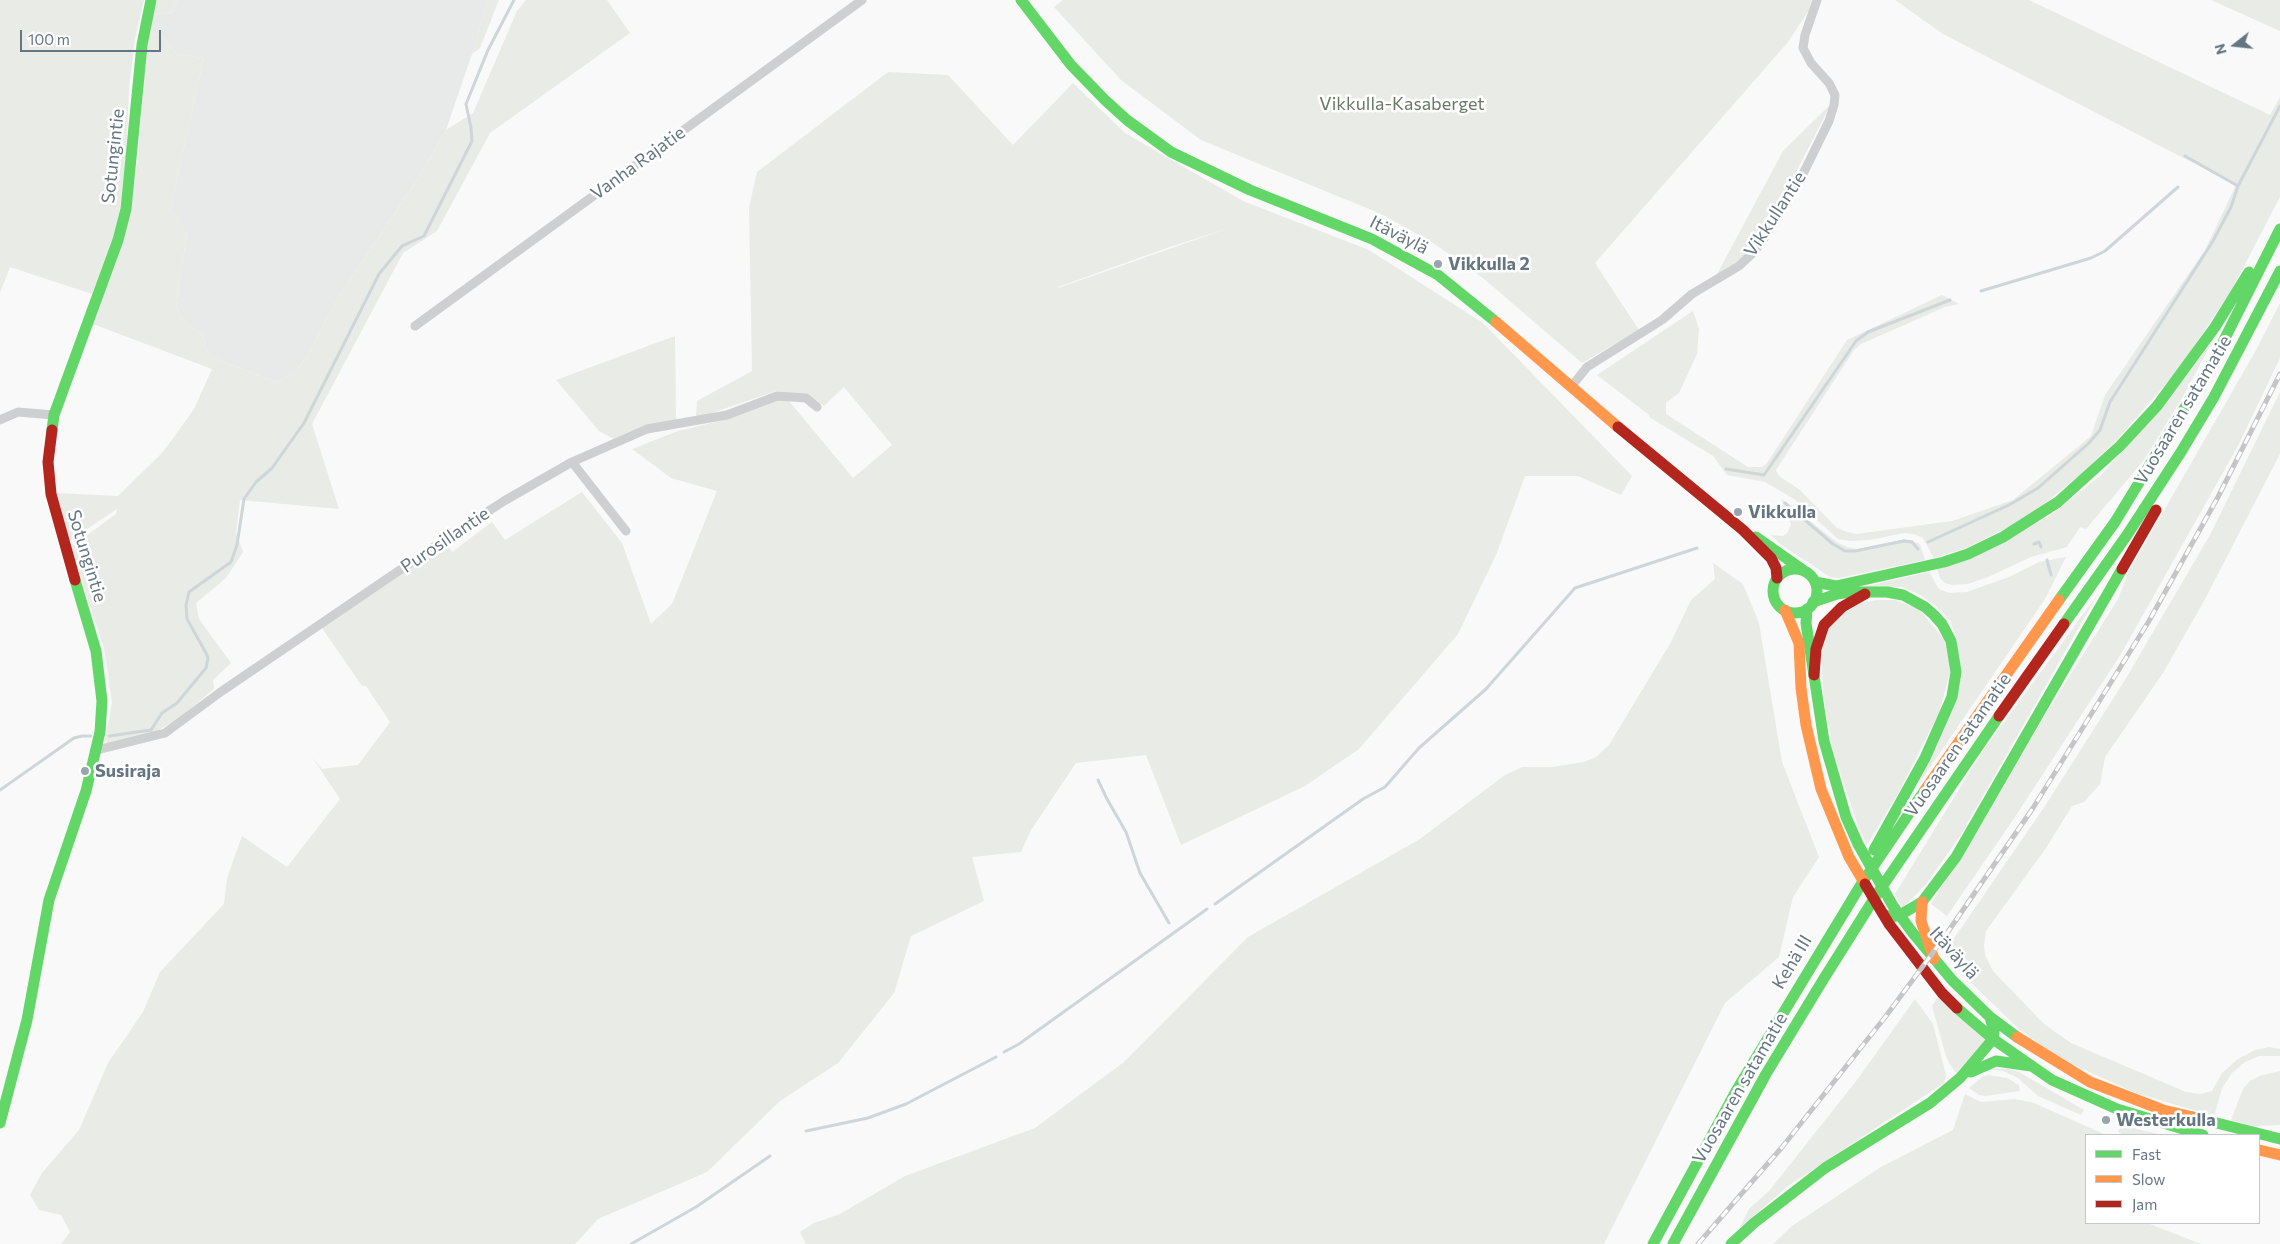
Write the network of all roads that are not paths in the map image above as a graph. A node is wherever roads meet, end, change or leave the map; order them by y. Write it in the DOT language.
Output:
graph roads {
  1 [pos="151,0"];
  2 [pos="862,0"];
  3 [pos="1020,0"];
  4 [pos="1817,0"];
  5 [pos="2280,216"];
  6 [pos="2280,229"];
  7 [pos="2280,271"];
  8 [pos="415,326"];
  9 [pos="1571,387"];
  10 [pos="818,407"];
  11 [pos="54,415"];
  12 [pos="0,420"];
  13 [pos="2182,452"];
  14 [pos="572,462"];
  15 [pos="1743,530"];
  16 [pos="626,532"];
  17 [pos="1803,570"];
  18 [pos="1777,578"];
  19 [pos="1815,582"];
  20 [pos="1869,592"];
  21 [pos="1810,606"];
  22 [pos="1786,610"];
  23 [pos="1814,675"];
  24 [pos="97,750"];
  25 [pos="1862,883"];
  26 [pos="1922,902"];
  27 [pos="1897,910"];
  28 [pos="1885,915"];
  29 [pos="1934,959"];
  30 [pos="1990,1017"];
  31 [pos="1994,1039"];
  32 [pos="2031,1066"];
  33 [pos="1960,1078"];
  34 [pos="0,1123"];
  35 [pos="2199,1134"];
  36 [pos="2260,1134"];
  37 [pos="2260,1134"];
  38 [pos="2280,1139"];
  39 [pos="2260,1150"];
  40 [pos="2280,1155"];
  41 [pos="1653,1244"];
  42 [pos="1673,1244"];
  43 [pos="1731,1244"];
  1 -- 11 [label="main road, Sotungintie"];
  2 -- 8 [label="street, Vanha Rajatie"];
  3 -- 9 [label="main road, Itäväylä"];
  4 -- 9 [label="street, Vikkullantie"];
  5 -- 19 [label="main road"];
  6 -- 25 [label="main road, Vuosaaren satamatie"];
  7 -- 13 [label="main road, Vuosaaren satamatie"];
  9 -- 15 [label="main road, Itäväylä"];
  10 -- 14 [label="street, Purosillantie"];
  11 -- 12 [label="street"];
  11 -- 24 [label="main road, Sotungintie"];
  13 -- 26 [label="main road"];
  13 -- 42 [label="main road, Vuosaaren satamatie"];
  14 -- 16 [label="street"];
  14 -- 24 [label="street, Purosillantie"];
  15 -- 17 [label="main road, Itäväylä"];
  15 -- 18 [label="main road, Itäväylä"];
  17 -- 18 [label="main road"];
  17 -- 19 [label="main road"];
  18 -- 22 [label="main road"];
  19 -- 21 [label="main road"];
  20 -- 21 [label="main road"];
  20 -- 23 [label="main road"];
  20 -- 25 [label="main road"];
  21 -- 22 [label="main road"];
  21 -- 23 [label="main road, Itäväylä"];
  22 -- 28 [label="main road, Itäväylä"];
  23 -- 27 [label="main road, Itäväylä"];
  24 -- 34 [label="main road, Sotungintie"];
  25 -- 41 [label="main road, Kehä III"];
  26 -- 27 [label="main road"];
  26 -- 29 [label="main road"];
  27 -- 28 [label="main road"];
  27 -- 29 [label="main road, Itäväylä"];
  28 -- 31 [label="main road, Itäväylä"];
  29 -- 30 [label="main road, Itäväylä"];
  30 -- 31 [label="main road"];
  30 -- 37 [label="main road, Itäväylä"];
  31 -- 32 [label="main road, Itäväylä"];
  31 -- 33 [label="main road"];
  32 -- 33 [label="main road"];
  32 -- 35 [label="main road, Itäväylä"];
  33 -- 43 [label="main road"];
  36 -- 38 [label="main road, Itäväylä"];
  39 -- 40 [label="main road"];
}
